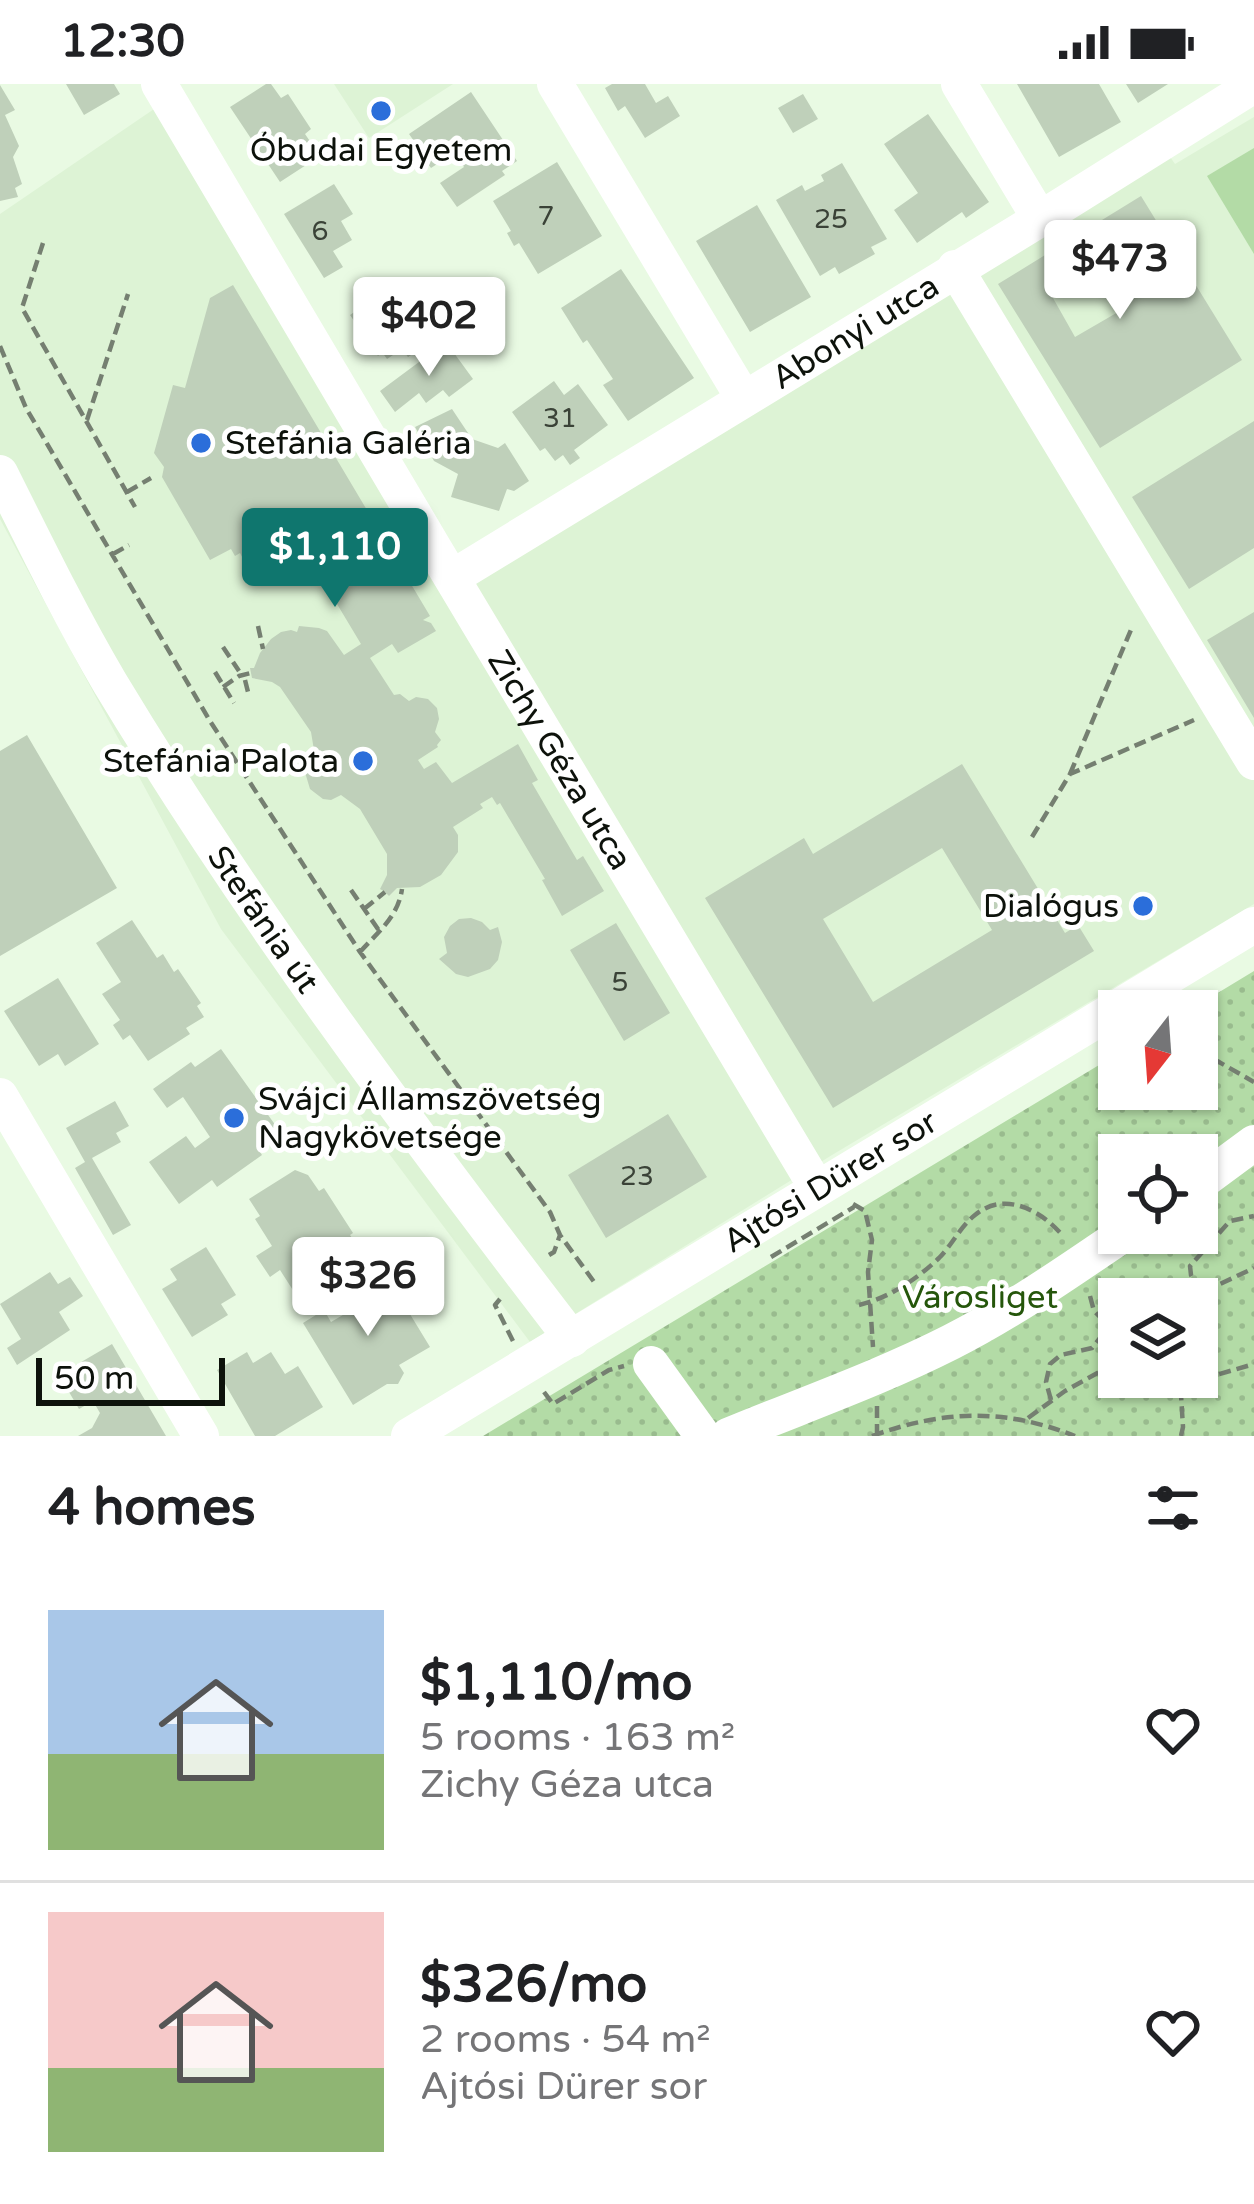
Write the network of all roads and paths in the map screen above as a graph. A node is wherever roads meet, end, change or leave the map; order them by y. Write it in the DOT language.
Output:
graph roads {
  1 [pos="159,84"];
  2 [pos="555,84"];
  3 [pos="959,84"];
  4 [pos="1254,85"];
  5 [pos="1040,219"];
  6 [pos="43,242"];
  7 [pos="956,268"];
  8 [pos="128,294"];
  9 [pos="0,346"];
  10 [pos="744,399"];
  11 [pos="86,421"];
  12 [pos="0,472"];
  13 [pos="152,478"];
  14 [pos="127,492"];
  15 [pos="136,507"];
  16 [pos="129,545"];
  17 [pos="112,555"];
  18 [pos="453,577"];
  19 [pos="1149,588"];
  20 [pos="258,626"];
  21 [pos="223,647"];
  22 [pos="263,649"];
  23 [pos="239,670"];
  24 [pos="214,672"];
  25 [pos="251,674"];
  26 [pos="245,680"];
  27 [pos="223,687"];
  28 [pos="249,696"];
  29 [pos="234,703"];
  30 [pos="1221,708"];
  31 [pos="1254,762"];
  32 [pos="1070,774"];
  33 [pos="280,807"];
  34 [pos="269,813"];
  35 [pos="1032,836"];
  36 [pos="402,889"];
  37 [pos="351,890"];
  38 [pos="385,892"];
  39 [pos="385,902"];
  40 [pos="364,909"];
  41 [pos="395,911"];
  42 [pos="1254,925"];
  43 [pos="380,932"];
  44 [pos="359,952"];
  45 [pos="1218,1061"];
  46 [pos="1254,1082"];
  47 [pos="0,1096"];
  48 [pos="1254,1143"];
  49 [pos="1218,1170"];
  50 [pos="817,1188"];
  51 [pos="1254,1216"];
  52 [pos="560,1235"];
  53 [pos="1098,1251"];
  54 [pos="771,1257"];
  55 [pos="1079,1264"];
  56 [pos="1254,1268"];
  57 [pos="1194,1278"];
  58 [pos="1218,1284"];
  59 [pos="870,1303"];
  60 [pos="859,1305"];
  61 [pos="1098,1316"];
  62 [pos="572,1339"];
  63 [pos="1098,1341"];
  64 [pos="651,1364"];
  65 [pos="1254,1364"];
  66 [pos="1098,1372"];
  67 [pos="1218,1374"];
  68 [pos="875,1377"];
  69 [pos="1181,1398"];
  70 [pos="1051,1400"];
  71 [pos="553,1405"];
  72 [pos="1026,1419"];
  73 [pos="201,1436"];
  74 [pos="409,1436"];
  75 [pos="703,1436"];
  76 [pos="728,1436"];
  77 [pos="876,1436"];
  78 [pos="1075,1436"];
  79 [pos="1180,1436"];
  1 -- 18 [label="street, Zichy Géza utca"];
  2 -- 10 [label="street"];
  3 -- 5 [label="street"];
  4 -- 5 [label="street, Abonyi utca"];
  5 -- 7 [label="street, Abonyi utca"];
  6 -- 11 [label="path"];
  7 -- 10 [label="street, Abonyi utca"];
  7 -- 19 [label="street"];
  8 -- 11 [label="path"];
  9 -- 17 [label="path"];
  10 -- 18 [label="street, Abonyi utca"];
  11 -- 14 [label="path"];
  12 -- 62 [label="street, Stefánia út"];
  13 -- 14 [label="path"];
  14 -- 15 [label="path"];
  16 -- 17 [label="path"];
  17 -- 34 [label="path"];
  18 -- 50 [label="street, Zichy Géza utca"];
  19 -- 30 [label="street"];
  19 -- 32 [label="path"];
  20 -- 22 [label="path"];
  21 -- 23 [label="path"];
  24 -- 27 [label="path"];
  25 -- 27 [label="path"];
  26 -- 28 [label="path"];
  27 -- 29 [label="path"];
  30 -- 31 [label="street"];
  30 -- 32 [label="path"];
  32 -- 35 [label="path"];
  33 -- 34 [label="path"];
  34 -- 44 [label="path"];
  36 -- 41 [label="path"];
  37 -- 40 [label="path"];
  38 -- 40 [label="path"];
  39 -- 41 [label="path"];
  40 -- 43 [label="path"];
  41 -- 43 [label="path"];
  42 -- 50 [label="street, Ajtósi Dürer sor"];
  43 -- 44 [label="path"];
  44 -- 52 [label="path"];
  45 -- 46 [label="path"];
  47 -- 73 [label="street"];
  48 -- 49 [label="street"];
  50 -- 62 [label="street, Ajtósi Dürer sor"];
  51 -- 57 [label="path"];
  53 -- 55 [label="street"];
  54 -- 59 [label="path"];
  55 -- 59 [label="path"];
  55 -- 61 [label="path"];
  55 -- 68 [label="street"];
  56 -- 58 [label="path"];
  59 -- 60 [label="path"];
  59 -- 68 [label="path"];
  62 -- 74 [label="street, Ajtósi Dürer sor"];
  63 -- 70 [label="path"];
  64 -- 71 [label="path"];
  64 -- 75 [label="street"];
  65 -- 67 [label="path"];
  66 -- 70 [label="path"];
  68 -- 76 [label="street"];
  68 -- 77 [label="path"];
  69 -- 79 [label="path"];
  70 -- 72 [label="path"];
  72 -- 77 [label="path"];
  72 -- 78 [label="path"];
}
